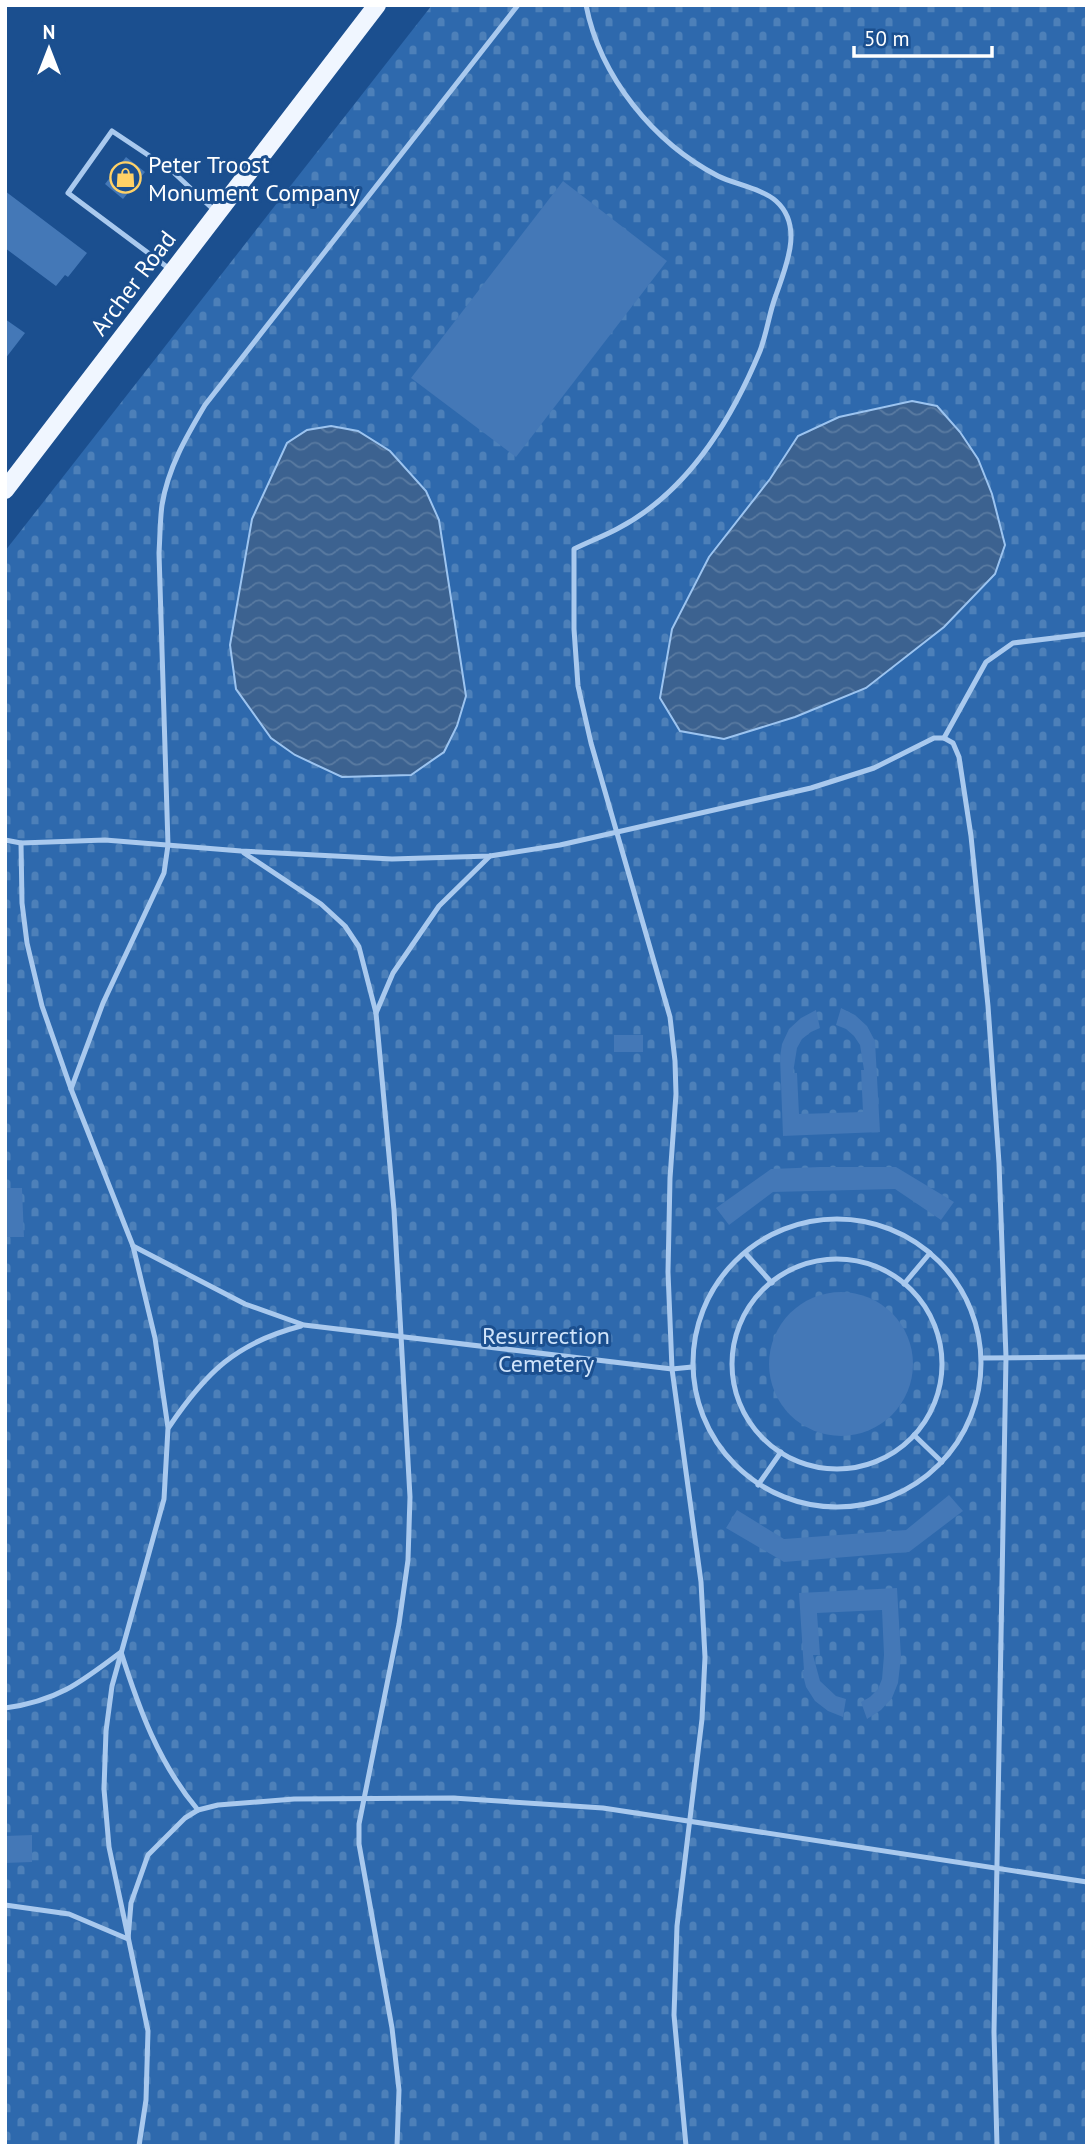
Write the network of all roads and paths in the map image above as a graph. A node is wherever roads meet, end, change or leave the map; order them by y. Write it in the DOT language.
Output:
graph roads {
  1 [pos="377,5"];
  2 [pos="518,5"];
  3 [pos="586,5"];
  4 [pos="217,214"];
  5 [pos="173,272"];
  6 [pos="5,490"];
  7 [pos="1087,634"];
  8 [pos="944,738"];
  9 [pos="618,833"];
  10 [pos="5,840"];
  11 [pos="21,843"];
  12 [pos="168,845"];
  13 [pos="241,851"];
  14 [pos="490,856"];
  15 [pos="376,1013"];
  16 [pos="71,1089"];
  17 [pos="133,1246"];
  18 [pos="745,1253"];
  19 [pos="930,1253"];
  20 [pos="772,1283"];
  21 [pos="904,1284"];
  22 [pos="304,1325"];
  23 [pos="401,1336"];
  24 [pos="1006,1357"];
  25 [pos="1087,1357"];
  26 [pos="982,1358"];
  27 [pos="692,1367"];
  28 [pos="672,1369"];
  29 [pos="168,1428"];
  30 [pos="914,1435"];
  31 [pos="781,1452"];
  32 [pos="942,1462"];
  33 [pos="758,1485"];
  34 [pos="121,1652"];
  35 [pos="5,1708"];
  36 [pos="364,1799"];
  37 [pos="198,1810"];
  38 [pos="691,1822"];
  39 [pos="997,1868"];
  40 [pos="1087,1882"];
  41 [pos="5,1905"];
  42 [pos="128,1939"];
  43 [pos="139,2146"];
  44 [pos="397,2146"];
  45 [pos="686,2146"];
  46 [pos="997,2146"];
  1 -- 4 [label="main road, Archer Road"];
  2 -- 12 [label="lane"];
  3 -- 9 [label="lane"];
  4 -- 5 [label="main road, Archer Road"];
  4 -- 5 [label="lane"];
  5 -- 6 [label="main road, Archer Road"];
  7 -- 8 [label="lane"];
  8 -- 9 [label="lane"];
  8 -- 24 [label="lane"];
  9 -- 14 [label="lane"];
  9 -- 28 [label="lane"];
  10 -- 11 [label="lane"];
  11 -- 12 [label="lane"];
  11 -- 16 [label="lane"];
  12 -- 13 [label="lane"];
  12 -- 16 [label="lane"];
  13 -- 14 [label="lane"];
  13 -- 15 [label="lane"];
  14 -- 15 [label="lane"];
  15 -- 23 [label="lane"];
  16 -- 17 [label="lane"];
  17 -- 22 [label="lane"];
  17 -- 29 [label="lane"];
  18 -- 19 [label="lane"];
  18 -- 20 [label="lane"];
  18 -- 27 [label="lane"];
  19 -- 21 [label="lane"];
  19 -- 26 [label="lane"];
  20 -- 21 [label="lane"];
  20 -- 31 [label="lane"];
  21 -- 30 [label="lane"];
  22 -- 23 [label="lane"];
  22 -- 29 [label="lane"];
  23 -- 28 [label="lane"];
  23 -- 36 [label="lane"];
  24 -- 25 [label="lane"];
  24 -- 26 [label="lane"];
  24 -- 39 [label="lane"];
  26 -- 32 [label="lane"];
  27 -- 28 [label="lane"];
  27 -- 33 [label="lane"];
  28 -- 38 [label="lane"];
  29 -- 34 [label="lane"];
  30 -- 31 [label="lane"];
  30 -- 32 [label="lane"];
  31 -- 33 [label="lane"];
  32 -- 33 [label="lane"];
  34 -- 35 [label="lane"];
  34 -- 37 [label="lane"];
  34 -- 42 [label="lane"];
  36 -- 37 [label="lane"];
  36 -- 38 [label="lane"];
  36 -- 44 [label="lane"];
  37 -- 42 [label="lane"];
  38 -- 39 [label="lane"];
  38 -- 45 [label="lane"];
  39 -- 40 [label="lane"];
  39 -- 46 [label="lane"];
  41 -- 42 [label="lane"];
  42 -- 43 [label="lane"];
}
